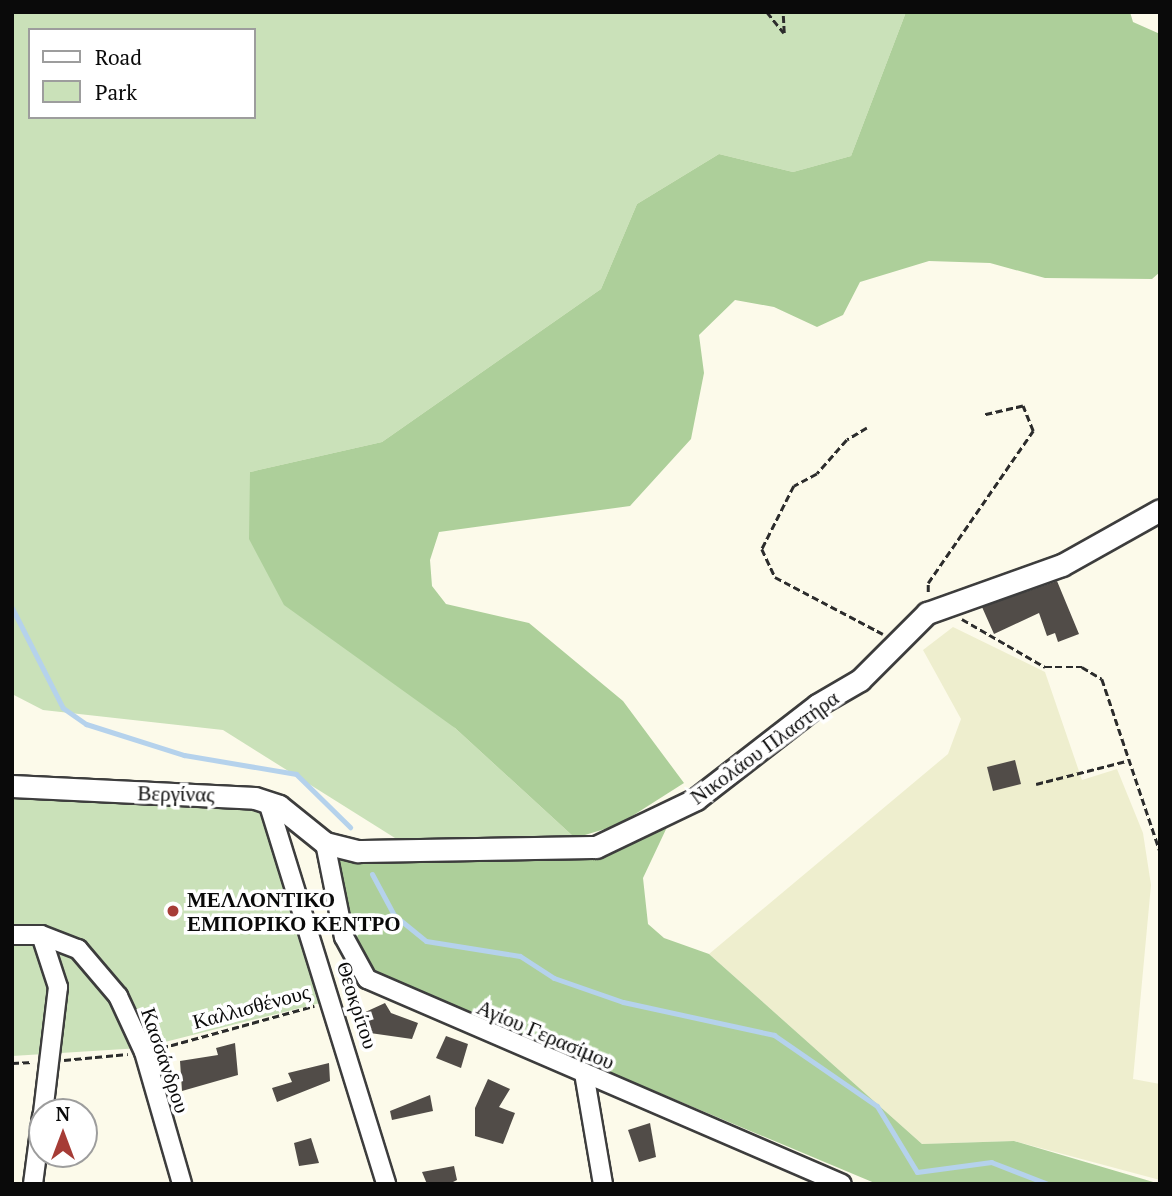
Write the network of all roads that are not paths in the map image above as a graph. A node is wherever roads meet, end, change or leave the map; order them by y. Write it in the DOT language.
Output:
graph roads {
  1 [pos="1160,510"];
  2 [pos="12,786"];
  3 [pos="268,802"];
  4 [pos="325,844"];
  5 [pos="12,935"];
  6 [pos="41,935"];
  7 [pos="584,1073"];
  8 [pos="44,1098"];
  9 [pos="796,1164"];
  10 [pos="182,1184"];
  11 [pos="386,1184"];
  12 [pos="603,1184"];
  13 [pos="800,1184"];
  14 [pos="842,1184"];
  1 -- 4 [label="street, Νικολάου Πλαστήρα"];
  2 -- 3 [label="street, Βεργίνας"];
  3 -- 4 [label="street"];
  3 -- 11 [label="street, Θεοκρίτου"];
  4 -- 7 [label="street, Αγίου Γερασίμου"];
  5 -- 6 [label="street, Κασσάνδρου"];
  6 -- 8 [label="street"];
  6 -- 10 [label="street, Κασσάνδρου"];
  7 -- 9 [label="street, Αγίου Γερασίμου"];
  7 -- 12 [label="street"];
  9 -- 13 [label="street"];
  9 -- 14 [label="street, Αγίου Γερασίμου"];
}
